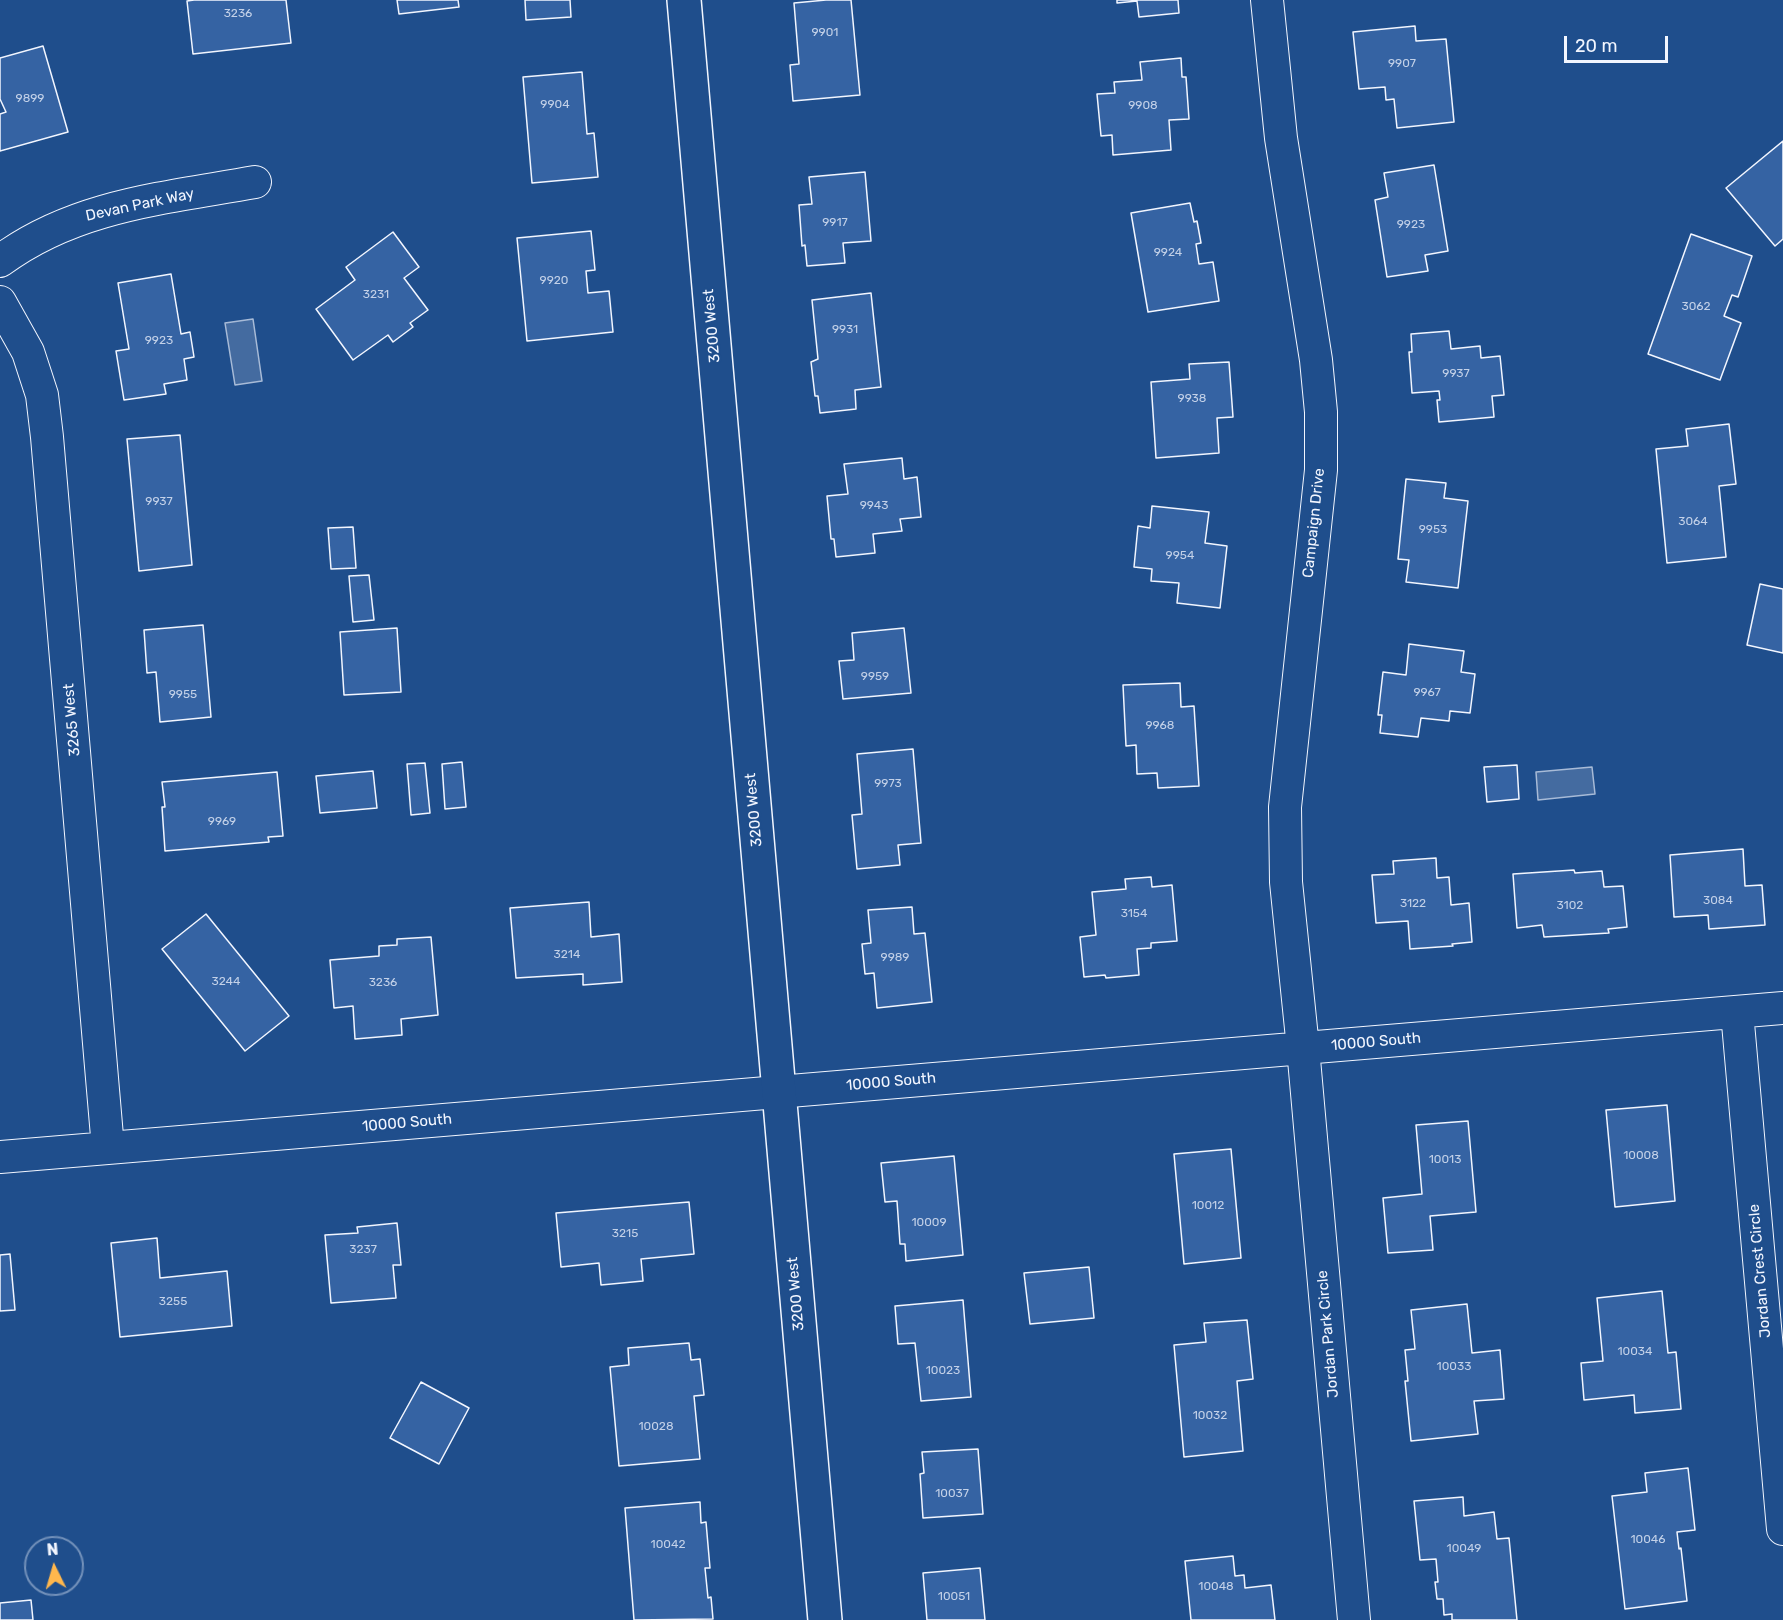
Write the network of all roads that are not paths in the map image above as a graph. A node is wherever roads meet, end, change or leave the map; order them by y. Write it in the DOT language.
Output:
graph roads {
  1 [pos="684,0"];
  2 [pos="1267,0"];
  3 [pos="255,182"];
  4 [pos="0,261"];
  5 [pos="0,302"];
  6 [pos="1783,1008"];
  7 [pos="1737,1012"];
  8 [pos="1303,1048"];
  9 [pos="779,1092"];
  10 [pos="108,1148"];
  11 [pos="0,1157"];
  12 [pos="1783,1529"];
  13 [pos="825,1620"];
  14 [pos="1354,1620"];
  1 -- 9 [label="street, 3200 West"];
  2 -- 8 [label="street, Campaign Drive"];
  3 -- 4 [label="street, Devan Park Way"];
  5 -- 10 [label="street, 3265 West"];
  6 -- 7 [label="street, 10000 South"];
  7 -- 8 [label="street, 10000 South"];
  7 -- 12 [label="street, Jordan Crest Circle"];
  8 -- 9 [label="street, 10000 South"];
  8 -- 14 [label="street, Jordan Park Circle"];
  9 -- 10 [label="street, 10000 South"];
  9 -- 13 [label="street, 3200 West"];
  10 -- 11 [label="street, 10000 South"];
}
